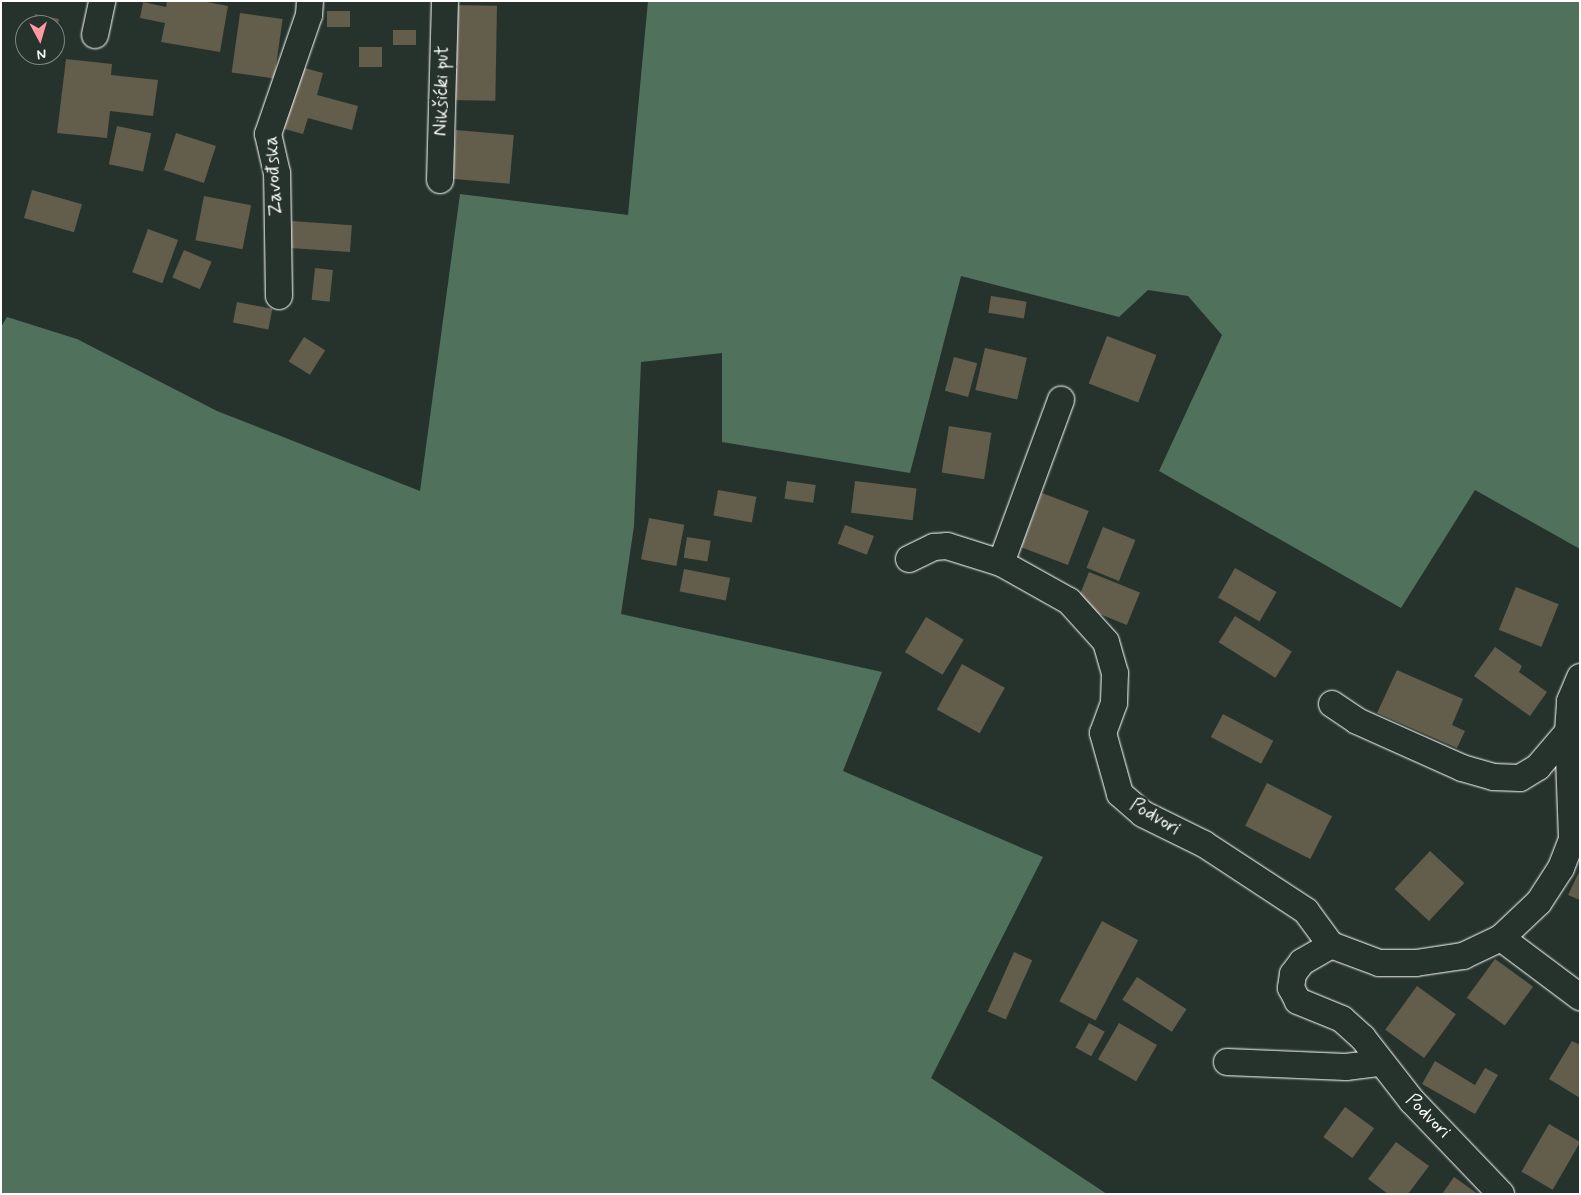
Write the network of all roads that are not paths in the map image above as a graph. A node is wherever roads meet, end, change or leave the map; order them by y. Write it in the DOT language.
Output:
graph roads {
  1 [pos="102,1"];
  2 [pos="310,1"];
  3 [pos="445,1"];
  4 [pos="95,35"];
  5 [pos="440,180"];
  6 [pos="279,296"];
  7 [pos="1061,400"];
  8 [pos="909,559"];
  9 [pos="1001,563"];
  10 [pos="1580,677"];
  11 [pos="1332,704"];
  12 [pos="1574,735"];
  13 [pos="1501,938"];
  14 [pos="1331,945"];
  15 [pos="1580,997"];
  16 [pos="1227,1062"];
  17 [pos="1380,1062"];
  18 [pos="1501,1194"];
  1 -- 4 [label="street"];
  2 -- 6 [label="street, Zavođska"];
  3 -- 5 [label="street, Nikšićki put"];
  7 -- 9 [label="street"];
  8 -- 9 [label="street, Podvori"];
  9 -- 14 [label="street, Podvori"];
  10 -- 12 [label="street"];
  11 -- 12 [label="street"];
  12 -- 13 [label="street"];
  13 -- 14 [label="street"];
  13 -- 15 [label="street"];
  14 -- 17 [label="street, Podvori"];
  16 -- 17 [label="street"];
  17 -- 18 [label="street, Podvori"];
}
